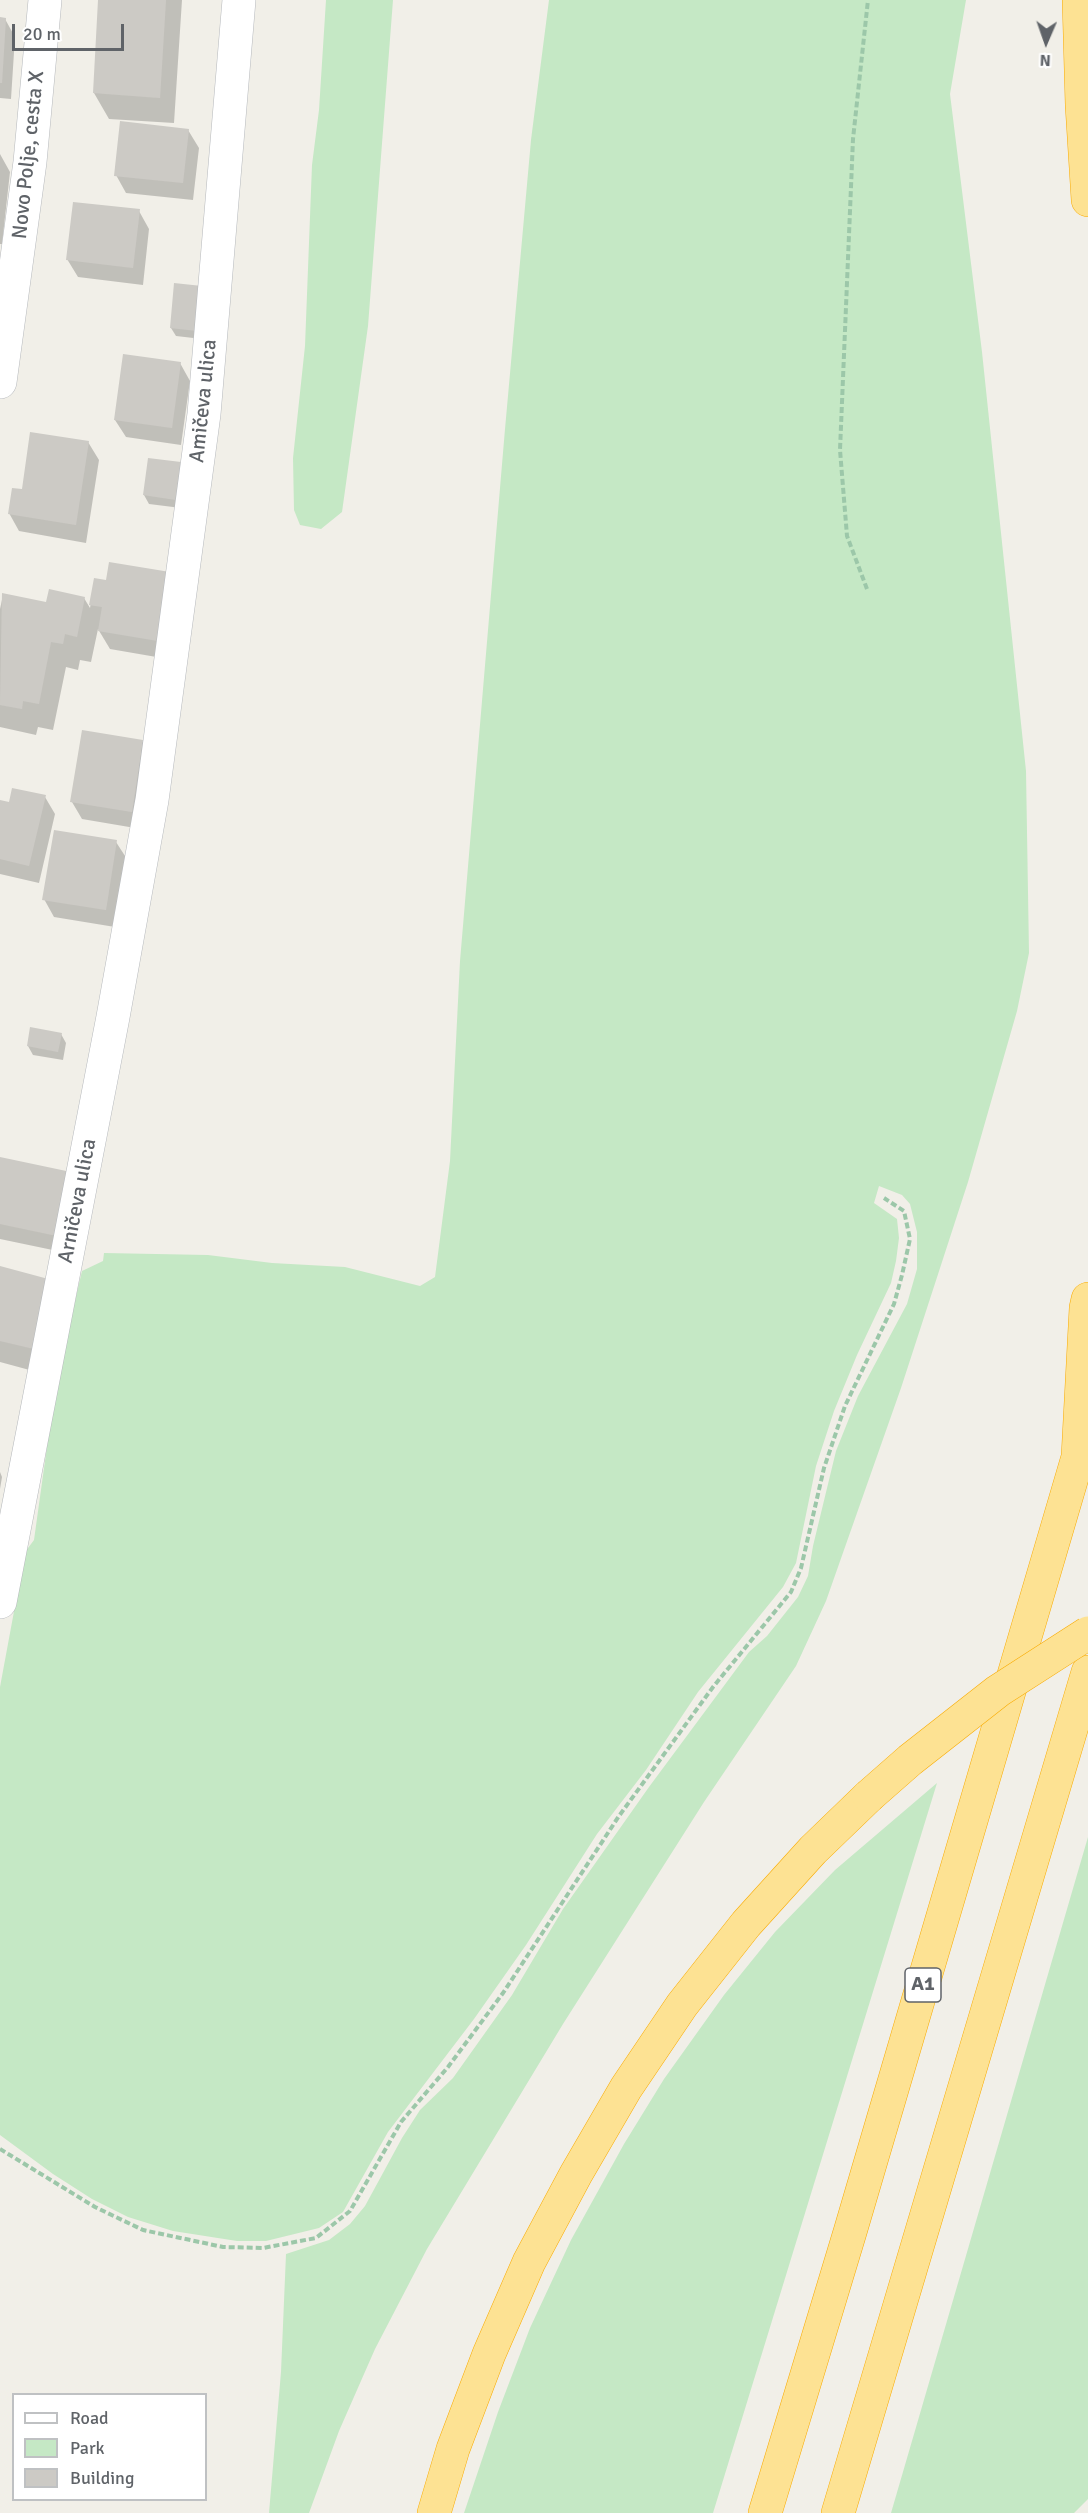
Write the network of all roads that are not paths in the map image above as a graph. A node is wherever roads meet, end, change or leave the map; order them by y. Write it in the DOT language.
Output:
graph roads {
  1 [pos="45,0"];
  2 [pos="239,0"];
  3 [pos="1079,0"];
  4 [pos="1088,200"];
  5 [pos="0,381"];
  6 [pos="152,800"];
  7 [pos="1088,1299"];
  8 [pos="1088,1421"];
  9 [pos="1078,1457"];
  10 [pos="0,1602"];
  11 [pos="1088,1632"];
  12 [pos="1088,1672"];
  13 [pos="434,2513"];
  14 [pos="765,2513"];
  15 [pos="838,2513"];
  1 -- 5 [label="street, Novo Polje, cesta X"];
  2 -- 6 [label="street, Amičeva ulica"];
  3 -- 4 [label="highway"];
  6 -- 10 [label="street, Arničeva ulica"];
  7 -- 9 [label="highway"];
  8 -- 9 [label="highway, A1"];
  9 -- 14 [label="highway, A1"];
  11 -- 13 [label="highway, bridge"];
  12 -- 15 [label="highway"];
}
